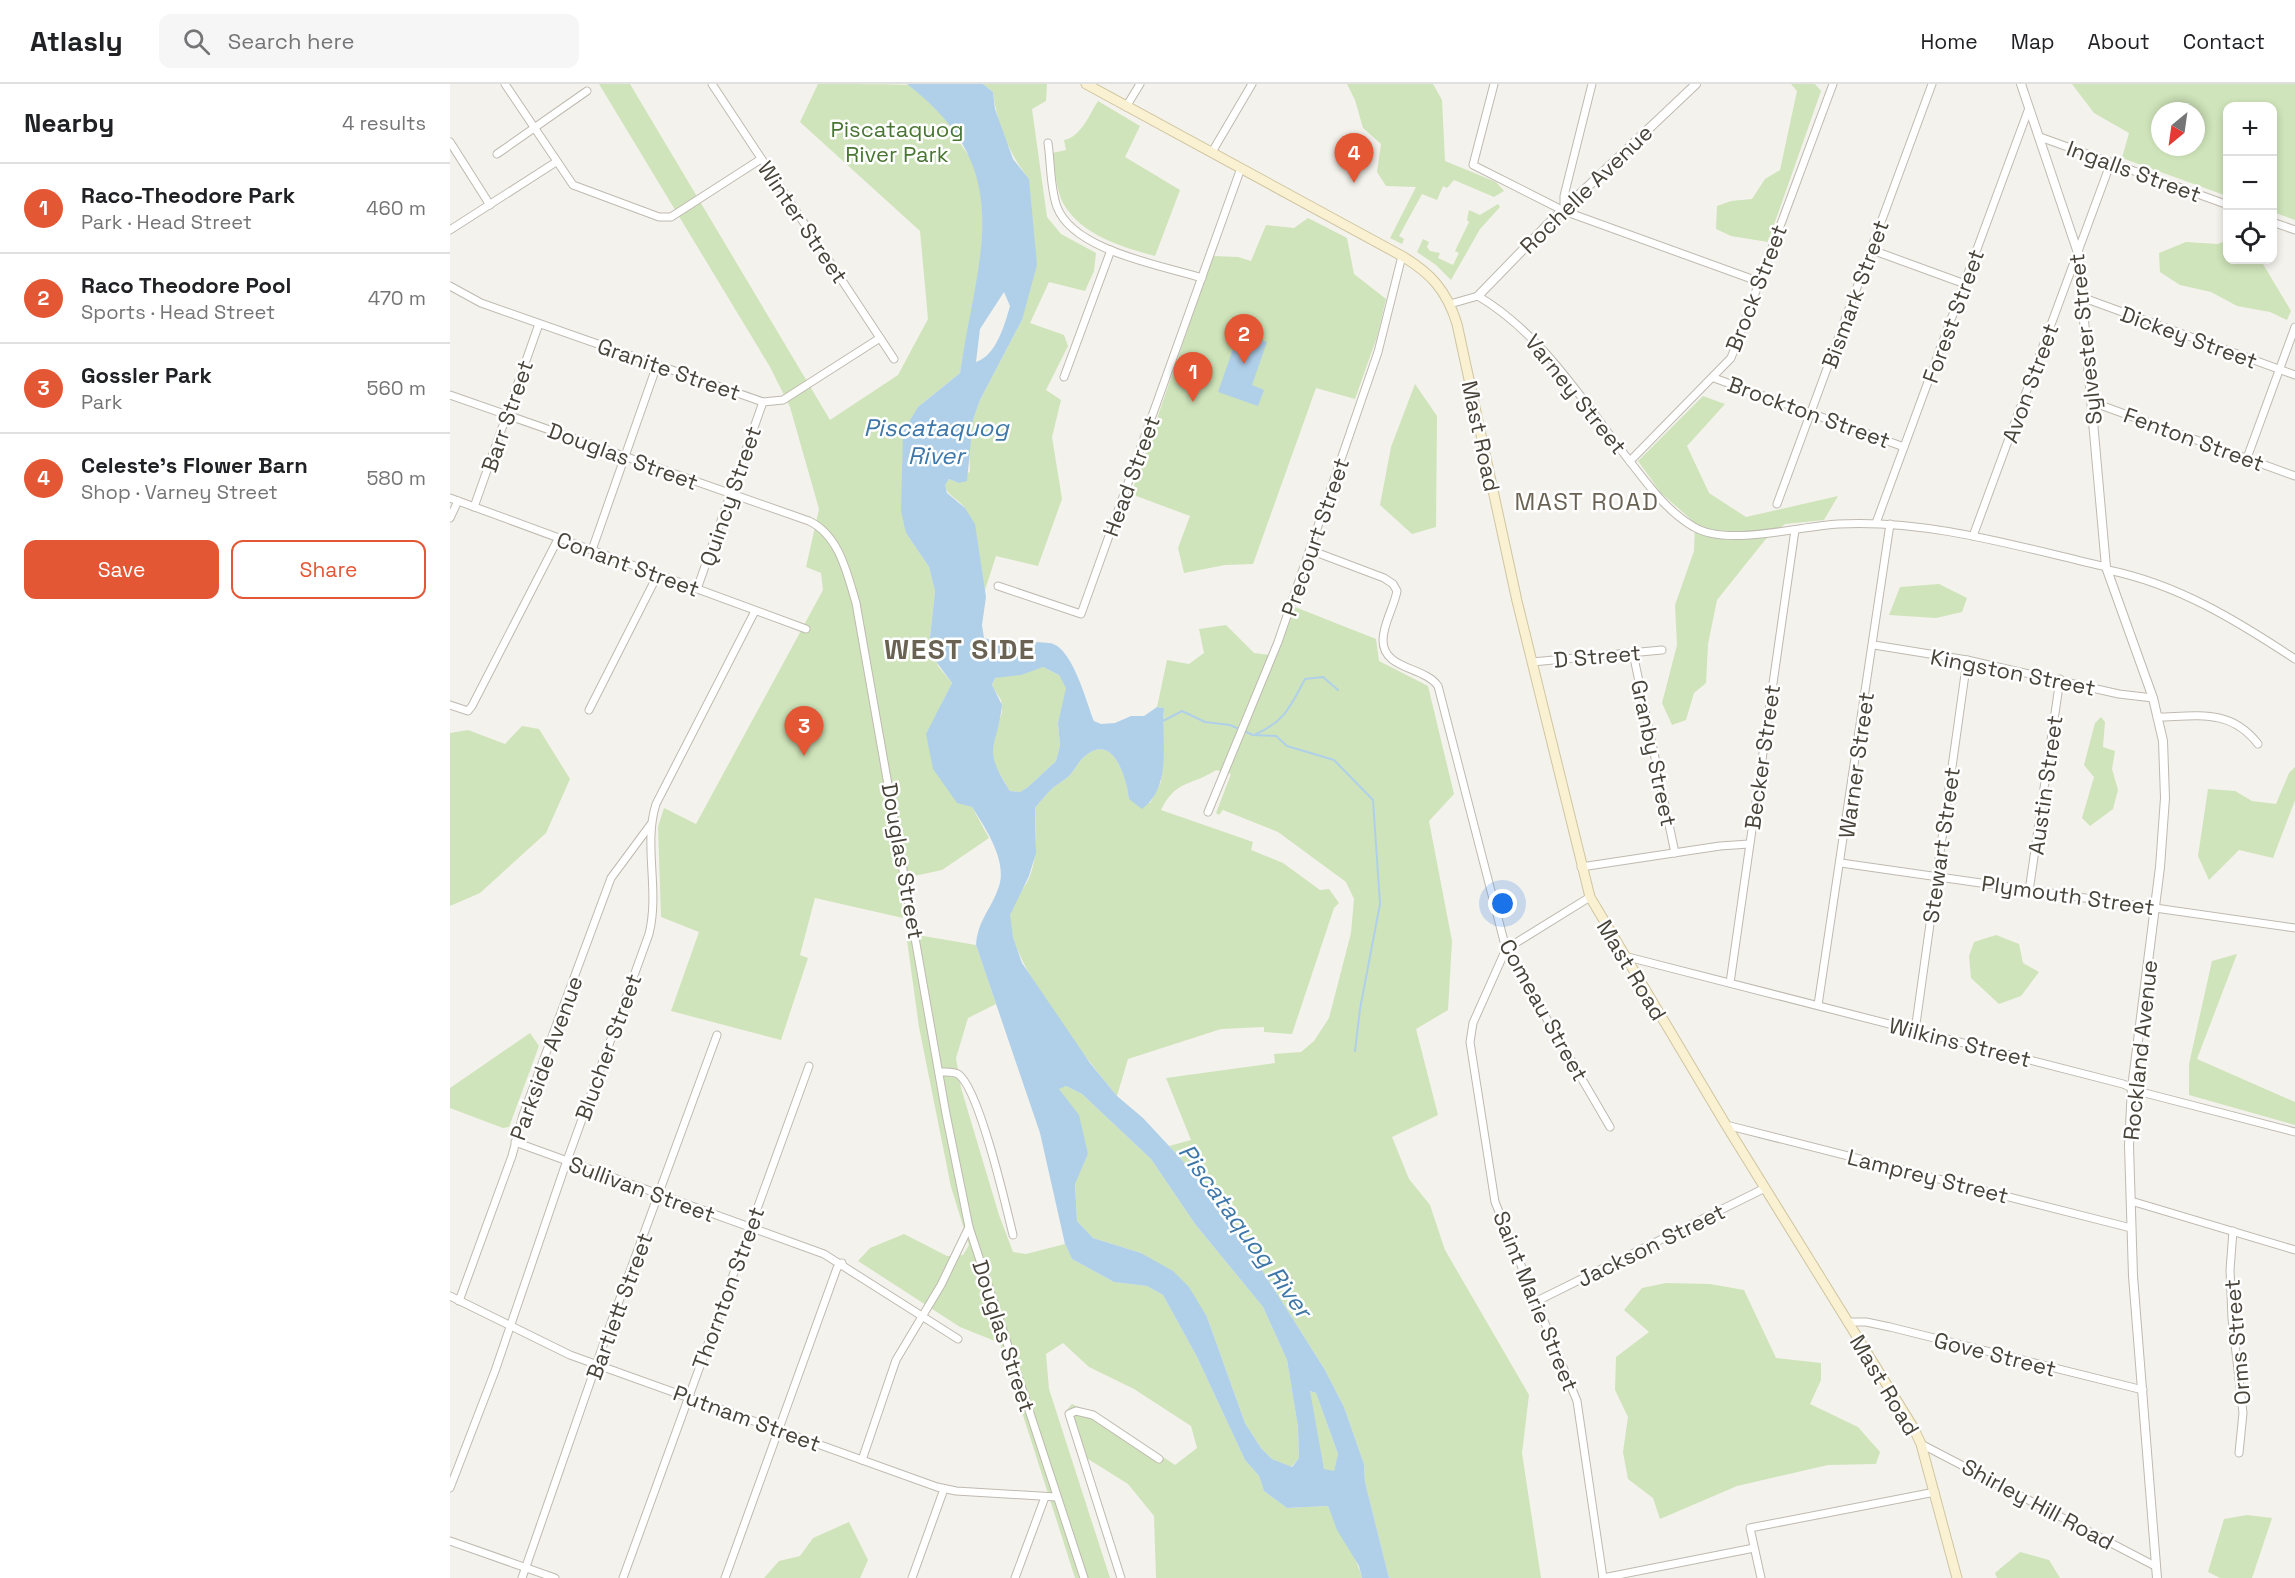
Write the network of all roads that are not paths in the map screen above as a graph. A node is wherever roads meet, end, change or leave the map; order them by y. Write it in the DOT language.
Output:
graph roads {
  1 [pos="505,84"];
  2 [pos="712,84"];
  3 [pos="1086,84"];
  4 [pos="1140,84"];
  5 [pos="1252,84"];
  6 [pos="1494,84"];
  7 [pos="1592,84"];
  8 [pos="1696,84"];
  9 [pos="1833,84"];
  10 [pos="1932,84"];
  11 [pos="2021,84"];
  12 [pos="587,91"];
  13 [pos="1126,107"];
  14 [pos="2029,108"];
  15 [pos="535,129"];
  16 [pos="2040,137"];
  17 [pos="450,142"];
  18 [pos="1048,143"];
  19 [pos="1212,152"];
  20 [pos="497,154"];
  21 [pos="761,159"];
  22 [pos="556,162"];
  23 [pos="2111,162"];
  24 [pos="1241,168"];
  25 [pos="2223,203"];
  26 [pos="490,205"];
  27 [pos="1564,211"];
  28 [pos="2277,224"];
  29 [pos="450,230"];
  30 [pos="2295,230"];
  31 [pos="1111,250"];
  32 [pos="1872,250"];
  33 [pos="2078,253"];
  34 [pos="1402,256"];
  35 [pos="1202,278"];
  36 [pos="1760,282"];
  37 [pos="1965,284"];
  38 [pos="450,286"];
  39 [pos="1478,296"];
  40 [pos="2084,298"];
  41 [pos="1450,303"];
  42 [pos="539,324"];
  43 [pos="2295,327"];
  44 [pos="880,338"];
  45 [pos="894,359"];
  46 [pos="657,364"];
  47 [pos="2279,370"];
  48 [pos="2295,375"];
  49 [pos="1064,378"];
  50 [pos="1714,378"];
  51 [pos="450,395"];
  52 [pos="763,402"];
  53 [pos="2092,402"];
  54 [pos="1811,413"];
  55 [pos="507,415"];
  56 [pos="1904,447"];
  57 [pos="625,456"];
  58 [pos="2247,458"];
  59 [pos="1630,461"];
  60 [pos="2295,476"];
  61 [pos="730,495"];
  62 [pos="450,498"];
  63 [pos="458,501"];
  64 [pos="1777,504"];
  65 [pos="474,507"];
  66 [pos="450,518"];
  67 [pos="1876,523"];
  68 [pos="1890,524"];
  69 [pos="1794,530"];
  70 [pos="1973,536"];
  71 [pos="558,539"];
  72 [pos="592,550"];
  73 [pos="1310,550"];
  74 [pos="2107,569"];
  75 [pos="658,574"];
  76 [pos="998,586"];
  77 [pos="697,589"];
  78 [pos="755,611"];
  79 [pos="806,629"];
  80 [pos="1874,645"];
  81 [pos="1662,650"];
  82 [pos="1633,653"];
  83 [pos="2294,657"];
  84 [pos="1967,660"];
  85 [pos="1532,662"];
  86 [pos="2060,679"];
  87 [pos="2153,698"];
  88 [pos="450,705"];
  89 [pos="589,710"];
  90 [pos="2159,717"];
  91 [pos="2258,744"];
  92 [pos="1208,812"];
  93 [pos="651,824"];
  94 [pos="1749,844"];
  95 [pos="1675,853"];
  96 [pos="1841,863"];
  97 [pos="1581,867"];
  98 [pos="1937,877"];
  99 [pos="2029,891"];
  100 [pos="1590,897"];
  101 [pos="2156,908"];
  102 [pos="2295,928"];
  103 [pos="1506,949"];
  104 [pos="1624,956"];
  105 [pos="1730,983"];
  106 [pos="1818,1005"];
  107 [pos="1915,1030"];
  108 [pos="717,1035"];
  109 [pos="809,1066"];
  110 [pos="939,1072"];
  111 [pos="2132,1088"];
  112 [pos="1726,1125"];
  113 [pos="1610,1127"];
  114 [pos="2295,1132"];
  115 [pos="515,1142"];
  116 [pos="566,1161"];
  117 [pos="1765,1188"];
  118 [pos="659,1195"];
  119 [pos="2131,1201"];
  120 [pos="750,1227"];
  121 [pos="969,1227"];
  122 [pos="2131,1228"];
  123 [pos="2233,1231"];
  124 [pos="1013,1236"];
  125 [pos="2295,1250"];
  126 [pos="842,1263"];
  127 [pos="450,1297"];
  128 [pos="459,1300"];
  129 [pos="1537,1301"];
  130 [pos="922,1315"];
  131 [pos="1847,1322"];
  132 [pos="509,1326"];
  133 [pos="958,1339"];
  134 [pos="597,1364"];
  135 [pos="2143,1390"];
  136 [pos="689,1397"];
  137 [pos="780,1430"];
  138 [pos="1921,1444"];
  139 [pos="2239,1452"];
  140 [pos="1159,1459"];
  141 [pos="862,1460"];
  142 [pos="450,1488"];
  143 [pos="944,1489"];
  144 [pos="1935,1492"];
  145 [pos="1045,1497"];
  146 [pos="1056,1497"];
  147 [pos="450,1540"];
  148 [pos="1755,1548"];
  149 [pos="2155,1566"];
  150 [pos="526,1567"];
  151 [pos="522,1578"];
  152 [pos="555,1578"];
  153 [pos="623,1578"];
  154 [pos="725,1578"];
  155 [pos="912,1578"];
  156 [pos="1015,1578"];
  157 [pos="1084,1578"];
  158 [pos="1121,1578"];
  159 [pos="1603,1578"];
  160 [pos="1761,1578"];
  161 [pos="1956,1578"];
  162 [pos="2157,1578"];
  1 -- 15 [label="street"];
  2 -- 21 [label="street, Winter Street"];
  3 -- 13 [label="main road"];
  4 -- 13 [label="street"];
  5 -- 19 [label="street"];
  6 -- 27 [label="street"];
  7 -- 27 [label="street"];
  8 -- 27 [label="street, Rochelle Avenue"];
  9 -- 36 [label="street, Brock Street"];
  10 -- 32 [label="street, Bismark Street"];
  11 -- 14 [label="street, Sylvester Street"];
  12 -- 15 [label="street"];
  13 -- 19 [label="main road"];
  14 -- 16 [label="street, Sylvester Street"];
  14 -- 37 [label="street, Forest Street"];
  15 -- 20 [label="street"];
  15 -- 22 [label="street"];
  16 -- 23 [label="street, Ingalls Street"];
  16 -- 33 [label="street, Sylvester Street"];
  17 -- 26 [label="street"];
  18 -- 31 [label="street"];
  19 -- 24 [label="main road"];
  21 -- 22 [label="street"];
  21 -- 44 [label="street, Winter Street"];
  22 -- 26 [label="street"];
  23 -- 25 [label="street, Ingalls Street"];
  23 -- 33 [label="street, Avon Street"];
  24 -- 34 [label="main road"];
  24 -- 35 [label="street, Head Street"];
  26 -- 29 [label="street"];
  27 -- 36 [label="street"];
  27 -- 39 [label="street, Rochelle Avenue"];
  28 -- 30 [label="street"];
  31 -- 35 [label="street"];
  31 -- 49 [label="street"];
  32 -- 37 [label="street"];
  32 -- 54 [label="street, Bismark Street"];
  33 -- 40 [label="street, Sylvester Street"];
  33 -- 70 [label="street, Avon Street"];
  34 -- 41 [label="main road"];
  34 -- 73 [label="street, Precourt Street"];
  35 -- 76 [label="street, Head Street"];
  36 -- 50 [label="street, Brock Street"];
  37 -- 56 [label="street, Forest Street"];
  38 -- 42 [label="street, Granite Street"];
  39 -- 41 [label="street"];
  39 -- 59 [label="street, Varney Street"];
  40 -- 47 [label="street, Dickey Street"];
  40 -- 53 [label="street, Sylvester Street"];
  41 -- 85 [label="main road, Mast Road"];
  42 -- 46 [label="street, Granite Street"];
  42 -- 55 [label="street, Barr Street"];
  43 -- 47 [label="street"];
  44 -- 45 [label="street, Winter Street"];
  44 -- 52 [label="street, Granite Street"];
  46 -- 52 [label="street, Granite Street"];
  46 -- 57 [label="street"];
  47 -- 48 [label="street, Dickey Street"];
  47 -- 58 [label="street"];
  50 -- 54 [label="street, Brockton Street"];
  50 -- 59 [label="street, Brock Street"];
  51 -- 55 [label="street, Douglas Street"];
  52 -- 61 [label="street, Quincy Street"];
  53 -- 58 [label="street, Fenton Street"];
  53 -- 74 [label="street, Sylvester Street"];
  54 -- 56 [label="street, Brockton Street"];
  54 -- 64 [label="street, Bismark Street"];
  55 -- 57 [label="street, Douglas Street"];
  55 -- 65 [label="street, Barr Street"];
  56 -- 67 [label="street, Forest Street"];
  57 -- 61 [label="street, Douglas Street"];
  57 -- 72 [label="street"];
  58 -- 60 [label="street, Fenton Street"];
  59 -- 69 [label="street, Varney Street"];
  61 -- 77 [label="street, Quincy Street"];
  61 -- 110 [label="street, Douglas Street"];
  62 -- 63 [label="street, Conant Street"];
  63 -- 65 [label="street, Conant Street"];
  63 -- 66 [label="street"];
  65 -- 71 [label="street, Conant Street"];
  67 -- 68 [label="street, Varney Street"];
  67 -- 69 [label="street, Varney Street"];
  68 -- 70 [label="street, Varney Street"];
  68 -- 80 [label="street, Warner Street"];
  69 -- 94 [label="street, Becker Street"];
  70 -- 74 [label="street, Varney Street"];
  71 -- 72 [label="street, Conant Street"];
  71 -- 88 [label="street"];
  72 -- 75 [label="street, Conant Street"];
  73 -- 92 [label="street, Precourt Street"];
  73 -- 103 [label="street, Comeau Street"];
  74 -- 83 [label="street, Varney Street"];
  74 -- 87 [label="street, Rockland Avenue"];
  75 -- 77 [label="street, Conant Street"];
  75 -- 89 [label="street"];
  77 -- 78 [label="street, Conant Street"];
  78 -- 79 [label="street, Conant Street"];
  78 -- 93 [label="street, Blucher Street"];
  80 -- 84 [label="street, Kingston Street"];
  80 -- 96 [label="street, Warner Street"];
  81 -- 82 [label="street, D Street"];
  82 -- 85 [label="street, D Street"];
  82 -- 95 [label="street, Granby Street"];
  84 -- 86 [label="street, Kingston Street"];
  84 -- 98 [label="street, Stewart Street"];
  85 -- 97 [label="main road, Mast Road"];
  86 -- 87 [label="street, Kingston Street"];
  86 -- 99 [label="street, Austin Street"];
  87 -- 90 [label="street, Rockland Avenue"];
  90 -- 91 [label="street"];
  90 -- 101 [label="street, Rockland Avenue"];
  93 -- 115 [label="street, Parkside Avenue"];
  93 -- 116 [label="street, Blucher Street"];
  94 -- 95 [label="street"];
  94 -- 105 [label="street, Becker Street"];
  95 -- 97 [label="street"];
  96 -- 98 [label="street, Plymouth Street"];
  96 -- 106 [label="street, Warner Street"];
  97 -- 100 [label="main road, Mast Road"];
  98 -- 99 [label="street, Plymouth Street"];
  98 -- 107 [label="street, Stewart Street"];
  99 -- 101 [label="street, Plymouth Street"];
  100 -- 103 [label="street"];
  100 -- 104 [label="main road, Mast Road"];
  101 -- 102 [label="street, Plymouth Street"];
  101 -- 111 [label="street, Rockland Avenue"];
  103 -- 113 [label="street, Comeau Street"];
  103 -- 129 [label="street, Saint Marie Street"];
  104 -- 105 [label="street, Wilkins Street"];
  104 -- 112 [label="main road, Mast Road"];
  105 -- 106 [label="street, Wilkins Street"];
  106 -- 107 [label="street, Wilkins Street"];
  107 -- 111 [label="street, Wilkins Street"];
  108 -- 118 [label="street, Bartlett Street"];
  109 -- 120 [label="street, Thornton Street"];
  110 -- 121 [label="street, Douglas Street"];
  110 -- 124 [label="street"];
  111 -- 114 [label="street, Wilkins Street"];
  111 -- 119 [label="street, Rockland Avenue"];
  112 -- 117 [label="main road, Mast Road"];
  112 -- 122 [label="street, Lamprey Street"];
  115 -- 116 [label="street, Sullivan Street"];
  115 -- 128 [label="street, Parkside Avenue"];
  116 -- 118 [label="street, Sullivan Street"];
  116 -- 132 [label="street, Blucher Street"];
  117 -- 129 [label="street, Jackson Street"];
  117 -- 131 [label="main road, Mast Road"];
  118 -- 120 [label="street, Sullivan Street"];
  118 -- 134 [label="street, Bartlett Street"];
  119 -- 122 [label="street, Rockland Avenue"];
  119 -- 123 [label="street"];
  120 -- 126 [label="street, Sullivan Street"];
  120 -- 136 [label="street, Thornton Street"];
  121 -- 130 [label="street"];
  121 -- 146 [label="street, Douglas Street"];
  122 -- 135 [label="street, Rockland Avenue"];
  123 -- 125 [label="street"];
  123 -- 139 [label="street, Orms Street"];
  126 -- 130 [label="street, Sullivan Street"];
  126 -- 137 [label="street"];
  127 -- 128 [label="street, Putnam Street"];
  128 -- 132 [label="street, Putnam Street"];
  129 -- 159 [label="street, Saint Marie Street"];
  130 -- 133 [label="street, Sullivan Street"];
  130 -- 141 [label="street"];
  131 -- 135 [label="street, Gove Street"];
  131 -- 138 [label="main road, Mast Road"];
  132 -- 134 [label="street, Putnam Street"];
  132 -- 142 [label="street, Blucher Street"];
  134 -- 136 [label="street, Putnam Street"];
  134 -- 150 [label="street, Bartlett Street"];
  135 -- 149 [label="street, Rockland Avenue"];
  136 -- 137 [label="street, Putnam Street"];
  136 -- 153 [label="street, Thornton Street"];
  137 -- 141 [label="street, Putnam Street"];
  137 -- 154 [label="street"];
  138 -- 144 [label="main road, Mast Road"];
  138 -- 149 [label="street, Shirley Hill Road"];
  140 -- 158 [label="street"];
  141 -- 143 [label="street, Putnam Street"];
  143 -- 145 [label="street, Putnam Street"];
  143 -- 155 [label="street"];
  144 -- 148 [label="street"];
  144 -- 161 [label="main road, Mast Road"];
  145 -- 146 [label="street, Putnam Street"];
  145 -- 156 [label="street"];
  146 -- 157 [label="street, Douglas Street"];
  147 -- 150 [label="street"];
  148 -- 159 [label="street"];
  148 -- 160 [label="street"];
  149 -- 162 [label="street, Rockland Avenue"];
  150 -- 151 [label="street, Bartlett Street"];
  150 -- 152 [label="street"];
}
